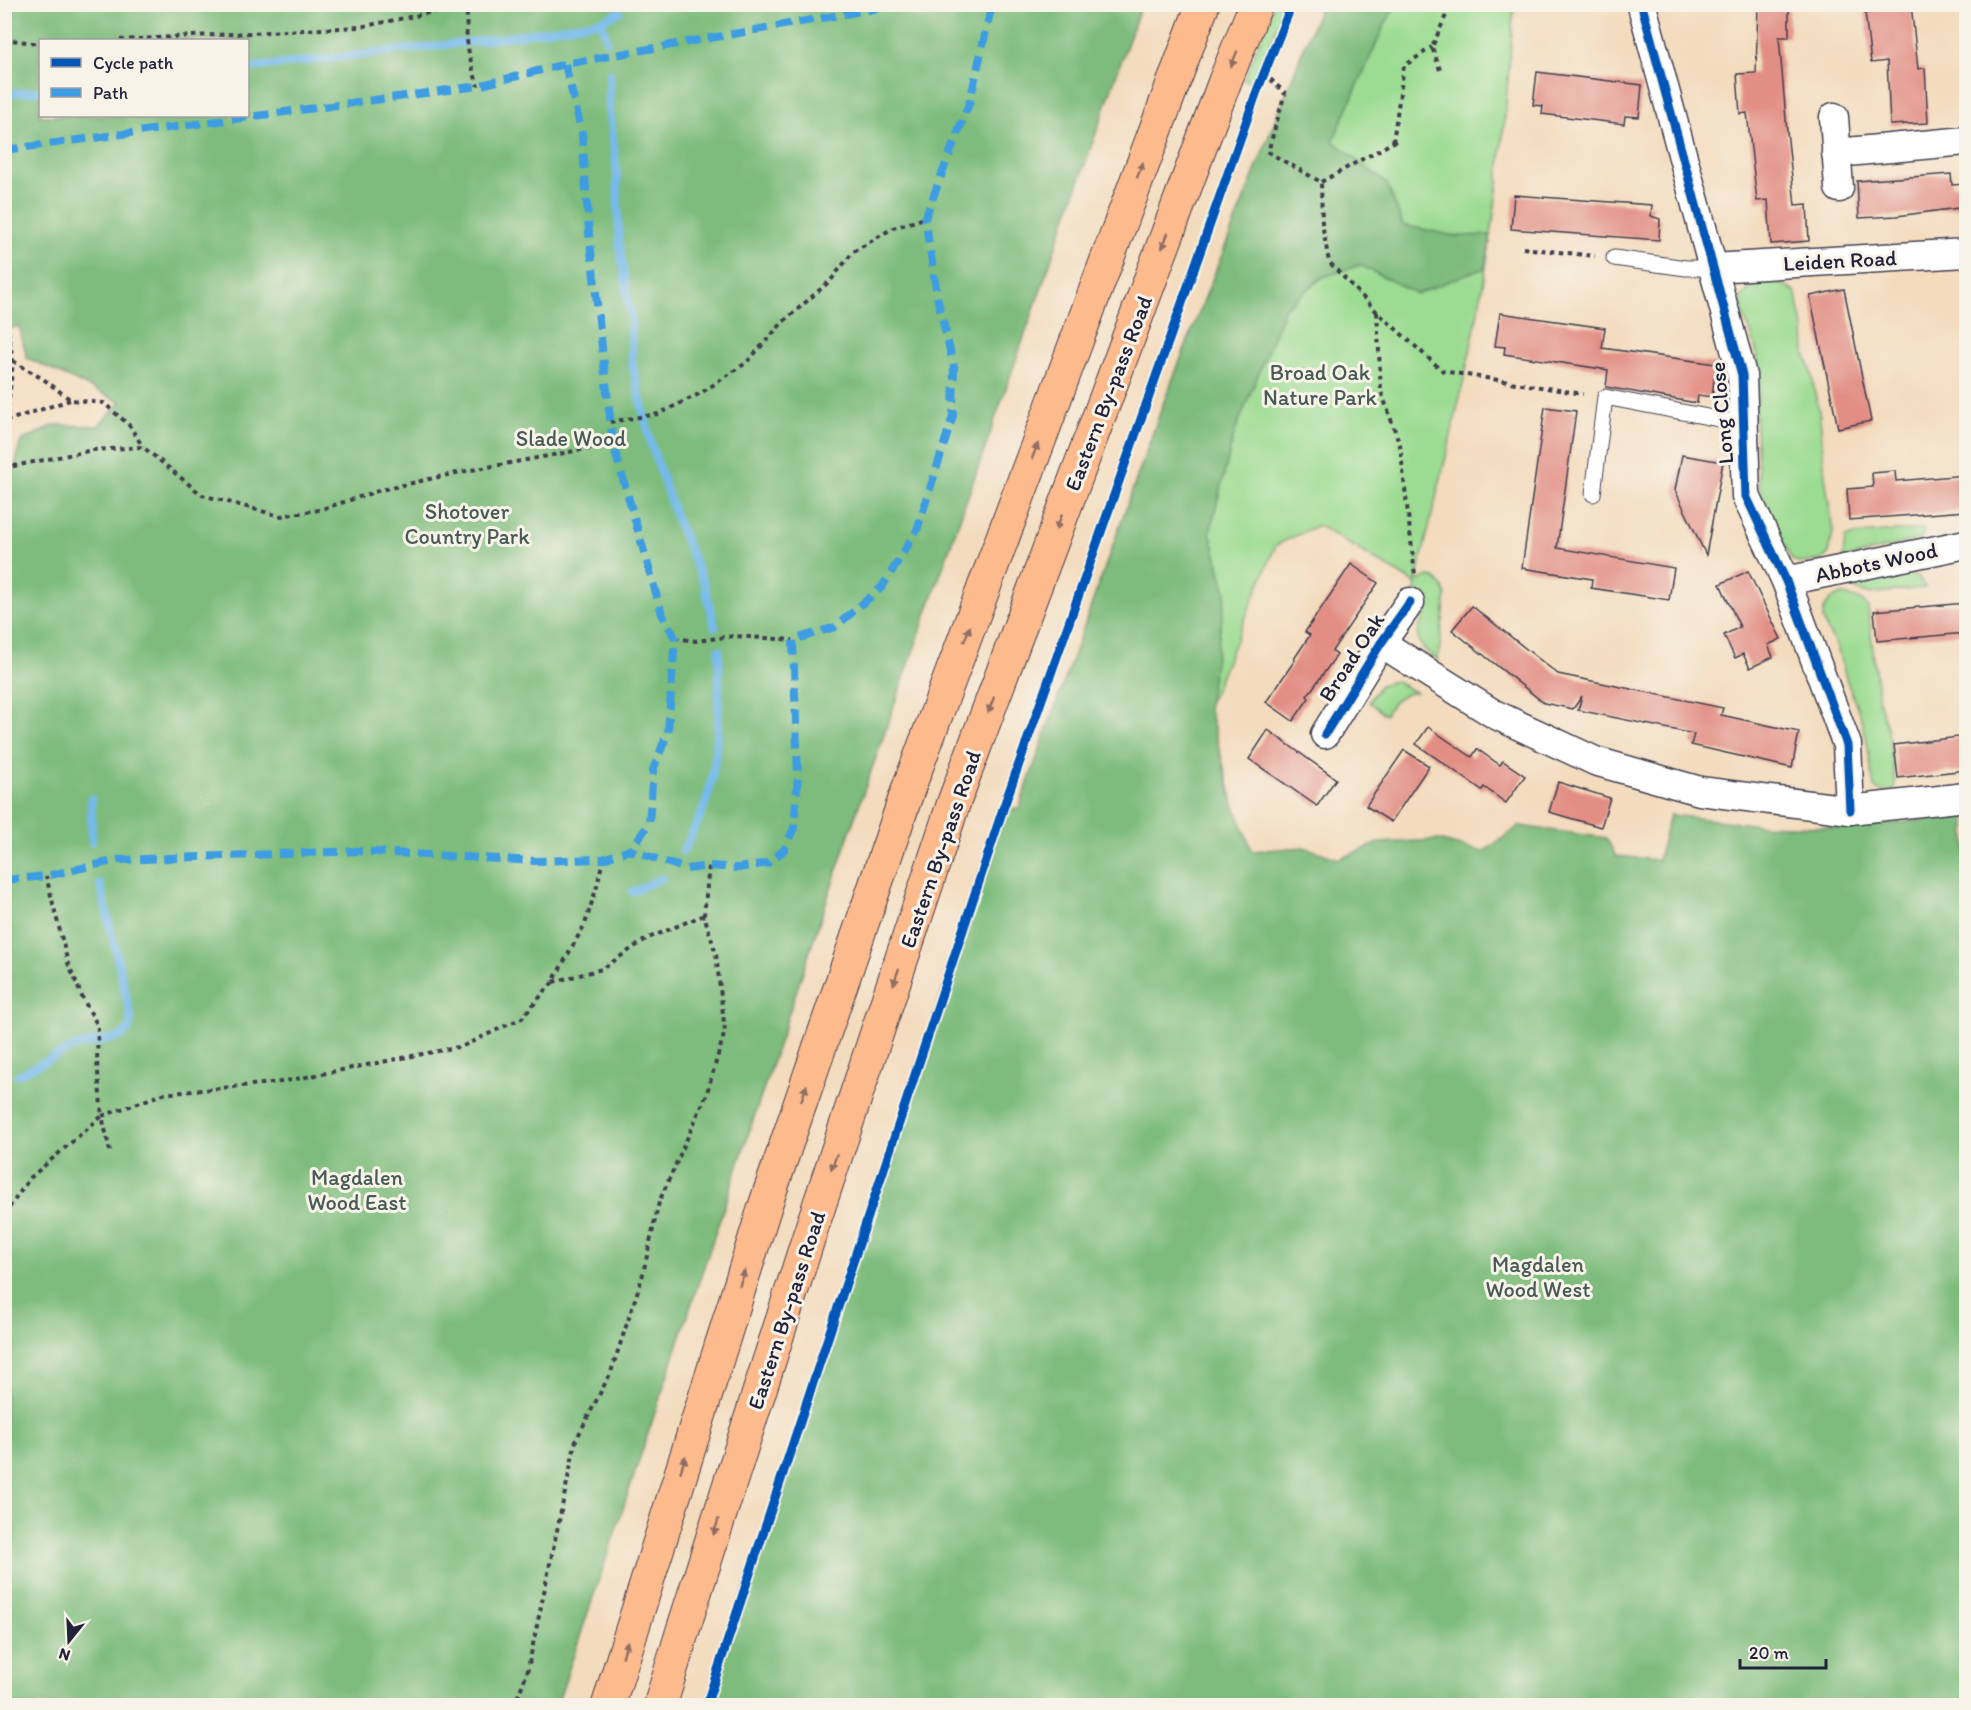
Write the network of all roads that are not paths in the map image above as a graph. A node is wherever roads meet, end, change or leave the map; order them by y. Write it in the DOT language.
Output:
graph roads {
  1 [pos="1203,4"];
  2 [pos="1256,4"];
  3 [pos="1641,5"];
  4 [pos="1834,117"];
  5 [pos="1966,141"];
  6 [pos="1836,153"];
  7 [pos="1839,188"];
  8 [pos="1966,253"];
  9 [pos="1614,258"];
  10 [pos="1713,268"];
  11 [pos="1744,424"];
  12 [pos="1593,494"];
  13 [pos="1966,544"];
  14 [pos="1786,581"];
  15 [pos="1410,602"];
  16 [pos="1381,643"];
  17 [pos="1325,734"];
  18 [pos="1966,797"];
  19 [pos="1850,810"];
  20 [pos="608,1706"];
  21 [pos="660,1706"];
  20 -- 1 [label="highway, Eastern By-pass Road, one-way"];
  2 -- 21 [label="highway, Eastern By-pass Road, one-way"];
  3 -- 10 [label="street, Long Close"];
  4 -- 6 [label="street"];
  5 -- 6 [label="street"];
  6 -- 7 [label="street"];
  8 -- 10 [label="street, Leiden Road"];
  9 -- 10 [label="lane"];
  10 -- 11 [label="street, Long Close"];
  11 -- 12 [label="lane"];
  11 -- 14 [label="street, Long Close"];
  13 -- 14 [label="street, Abbots Wood"];
  14 -- 19 [label="street, Long Close"];
  15 -- 16 [label="street, Broad Oak"];
  16 -- 17 [label="street, Broad Oak"];
  16 -- 19 [label="street, Broad Oak"];
  18 -- 19 [label="street, Broad Oak"];
}
